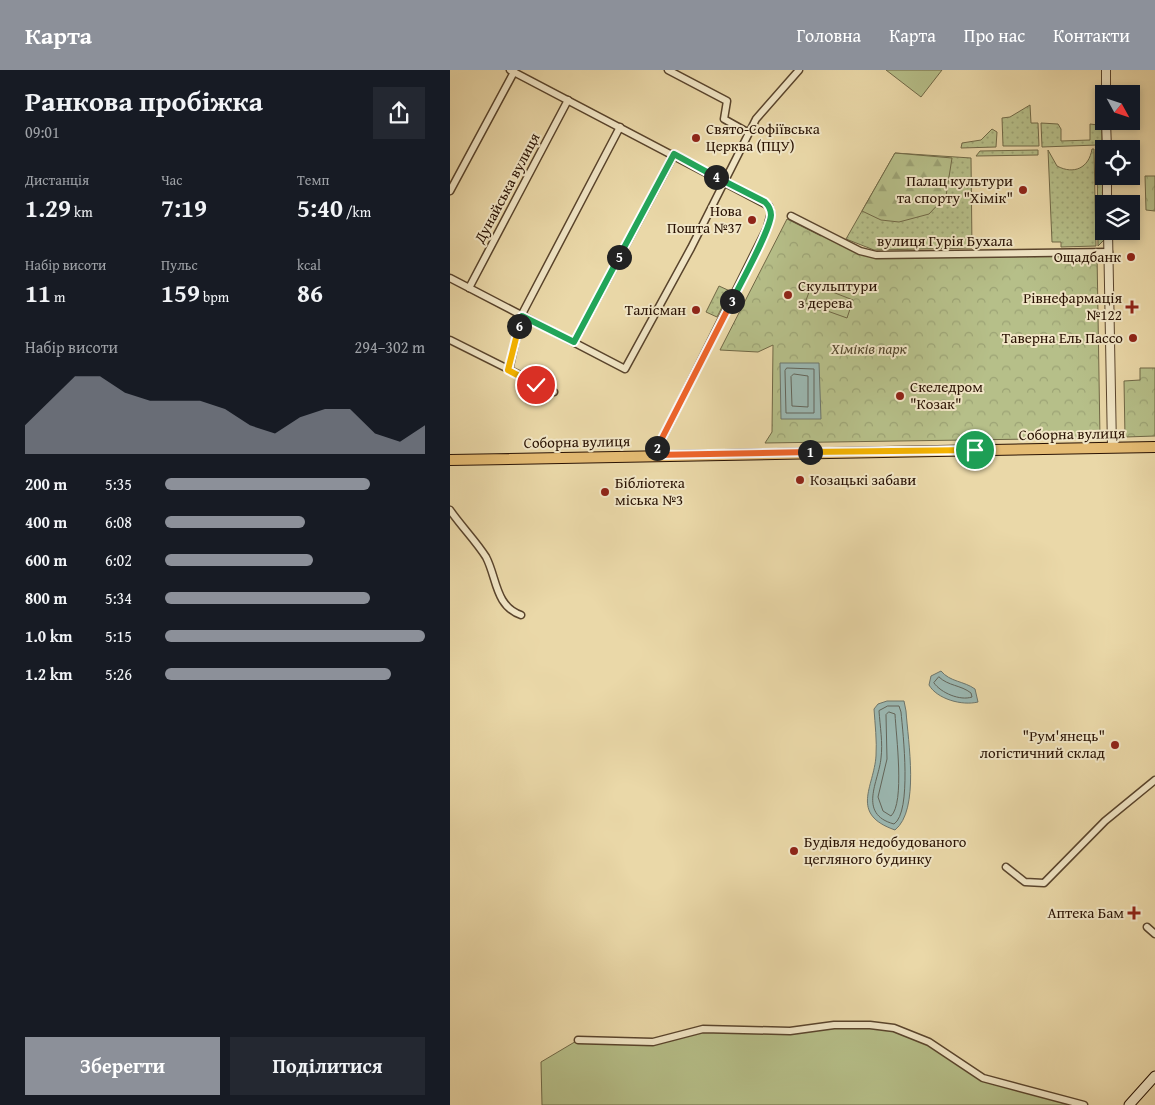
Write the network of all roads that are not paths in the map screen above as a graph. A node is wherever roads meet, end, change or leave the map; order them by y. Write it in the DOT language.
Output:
graph roads {
  1 [pos="668,70"];
  2 [pos="799,70"];
  3 [pos="1106,70"];
  4 [pos="512,71"];
  5 [pos="1106,85"];
  6 [pos="568,100"];
  7 [pos="620,127"];
  8 [pos="749,133"];
  9 [pos="674,154"];
  10 [pos="725,181"];
  11 [pos="450,191"];
  12 [pos="791,216"];
  13 [pos="1108,240"];
  14 [pos="1109,252"];
  15 [pos="450,278"];
  16 [pos="469,288"];
  17 [pos="522,316"];
  18 [pos="450,340"];
  19 [pos="574,342"];
  20 [pos="508,370"];
  21 [pos="554,392"];
  22 [pos="1155,447"];
  23 [pos="1112,448"];
  24 [pos="654,455"];
  25 [pos="450,460"];
  26 [pos="450,510"];
  27 [pos="521,615"];
  28 [pos="1155,780"];
  29 [pos="1006,867"];
  30 [pos="1147,927"];
  31 [pos="1155,934"];
  32 [pos="578,1040"];
  33 [pos="1155,1076"];
  34 [pos="1084,1105"];
  35 [pos="1129,1105"];
  1 -- 8 [label="street"];
  2 -- 8 [label="street"];
  3 -- 5 [label="street"];
  4 -- 6 [label="street"];
  4 -- 11 [label="street"];
  6 -- 7 [label="street"];
  6 -- 16 [label="street, Дунайська вулиця"];
  7 -- 9 [label="street"];
  7 -- 17 [label="street"];
  8 -- 10 [label="street"];
  9 -- 10 [label="street"];
  9 -- 19 [label="street"];
  10 -- 19 [label="street"];
  10 -- 24 [label="street"];
  12 -- 14 [label="street, вулиця Гурія Бухала"];
  13 -- 14 [label="street"];
  14 -- 23 [label="street"];
  15 -- 16 [label="street"];
  16 -- 17 [label="street"];
  17 -- 19 [label="street"];
  17 -- 20 [label="street"];
  18 -- 20 [label="street"];
  20 -- 21 [label="street"];
  22 -- 23 [label="main road, Соборна вулиця"];
  23 -- 24 [label="main road, Соборна вулиця"];
  24 -- 25 [label="main road, Соборна вулиця"];
  26 -- 27 [label="street"];
  28 -- 29 [label="street"];
  30 -- 31 [label="street"];
  32 -- 34 [label="street"];
  33 -- 35 [label="main road"];
}
